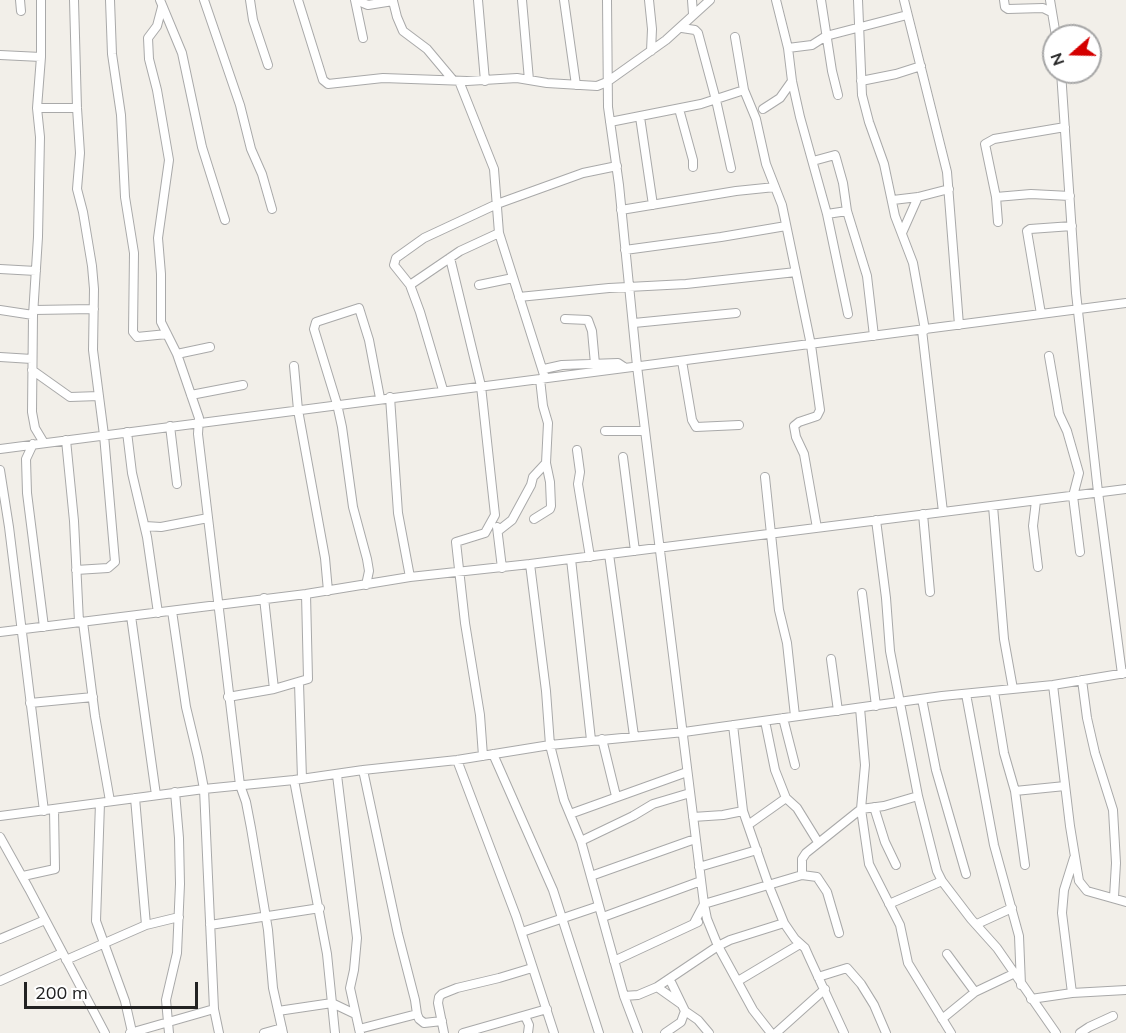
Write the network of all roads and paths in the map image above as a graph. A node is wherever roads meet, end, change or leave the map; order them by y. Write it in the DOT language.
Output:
graph roads {
  1 [pos="20,0"];
  2 [pos="41,0"];
  3 [pos="74,0"];
  4 [pos="110,0"];
  5 [pos="204,0"];
  6 [pos="250,0"];
  7 [pos="298,0"];
  8 [pos="355,0"];
  9 [pos="362,0"];
  10 [pos="478,0"];
  11 [pos="522,0"];
  12 [pos="564,0"];
  13 [pos="607,0"];
  14 [pos="649,0"];
  15 [pos="692,0"];
  16 [pos="710,0"];
  17 [pos="776,0"];
  18 [pos="820,0"];
  19 [pos="858,0"];
  20 [pos="904,0"];
  21 [pos="1004,0"];
  22 [pos="393,1"];
  23 [pos="161,4"];
  24 [pos="1048,5"];
  25 [pos="21,11"];
  26 [pos="693,14"];
  27 [pos="907,15"];
  28 [pos="1053,24"];
  29 [pos="682,28"];
  30 [pos="860,28"];
  31 [pos="826,36"];
  32 [pos="735,37"];
  33 [pos="363,38"];
  34 [pos="788,48"];
  35 [pos="651,51"];
  36 [pos="0,55"];
  37 [pos="41,57"];
  38 [pos="268,65"];
  39 [pos="921,66"];
  40 [pos="456,80"];
  41 [pos="529,80"];
  42 [pos="485,81"];
  43 [pos="792,81"];
  44 [pos="861,81"];
  45 [pos="607,82"];
  46 [pos="1062,84"];
  47 [pos="576,85"];
  48 [pos="744,90"];
  49 [pos="838,95"];
  50 [pos="716,100"];
  51 [pos="752,106"];
  52 [pos="38,108"];
  53 [pos="77,108"];
  54 [pos="680,109"];
  55 [pos="763,109"];
  56 [pos="640,117"];
  57 [pos="756,119"];
  58 [pos="610,122"];
  59 [pos="1065,127"];
  60 [pos="813,160"];
  61 [pos="617,166"];
  62 [pos="693,167"];
  63 [pos="731,168"];
  64 [pos="775,187"];
  65 [pos="949,189"];
  66 [pos="1070,196"];
  67 [pos="918,197"];
  68 [pos="996,197"];
  69 [pos="893,200"];
  70 [pos="497,204"];
  71 [pos="653,205"];
  72 [pos="272,209"];
  73 [pos="621,210"];
  74 [pos="847,211"];
  75 [pos="827,214"];
  76 [pos="225,220"];
  77 [pos="998,222"];
  78 [pos="786,226"];
  79 [pos="1072,226"];
  80 [pos="499,232"];
  81 [pos="902,233"];
  82 [pos="625,250"];
  83 [pos="450,258"];
  84 [pos="0,269"];
  85 [pos="36,271"];
  86 [pos="796,272"];
  87 [pos="513,278"];
  88 [pos="410,285"];
  89 [pos="479,285"];
  90 [pos="630,288"];
  91 [pos="519,297"];
  92 [pos="1126,303"];
  93 [pos="94,309"];
  94 [pos="0,310"];
  95 [pos="1078,310"];
  96 [pos="33,313"];
  97 [pos="736,313"];
  98 [pos="848,314"];
  99 [pos="1041,314"];
  100 [pos="565,319"];
  101 [pos="633,322"];
  102 [pos="959,325"];
  103 [pos="923,330"];
  104 [pos="167,334"];
  105 [pos="874,336"];
  106 [pos="811,345"];
  107 [pos="210,347"];
  108 [pos="177,354"];
  109 [pos="1049,356"];
  110 [pos="0,357"];
  111 [pos="33,359"];
  112 [pos="682,361"];
  113 [pos="595,364"];
  114 [pos="294,366"];
  115 [pos="637,366"];
  116 [pos="624,368"];
  117 [pos="32,370"];
  118 [pos="543,375"];
  119 [pos="243,385"];
  120 [pos="482,386"];
  121 [pos="444,390"];
  122 [pos="191,395"];
  123 [pos="99,396"];
  124 [pos="390,397"];
  125 [pos="380,398"];
  126 [pos="337,404"];
  127 [pos="298,410"];
  128 [pos="198,423"];
  129 [pos="738,425"];
  130 [pos="170,426"];
  131 [pos="605,431"];
  132 [pos="645,431"];
  133 [pos="127,432"];
  134 [pos="104,435"];
  135 [pos="66,440"];
  136 [pos="44,443"];
  137 [pos="33,444"];
  138 [pos="0,449"];
  139 [pos="577,450"];
  140 [pos="623,457"];
  141 [pos="546,463"];
  142 [pos="0,470"];
  143 [pos="765,477"];
  144 [pos="177,484"];
  145 [pos="1126,489"];
  146 [pos="1098,492"];
  147 [pos="1073,496"];
  148 [pos="1036,501"];
  149 [pos="993,506"];
  150 [pos="943,512"];
  151 [pos="923,514"];
  152 [pos="495,515"];
  153 [pos="208,518"];
  154 [pos="534,519"];
  155 [pos="876,520"];
  156 [pos="145,526"];
  157 [pos="817,528"];
  158 [pos="498,531"];
  159 [pos="772,533"];
  160 [pos="661,548"];
  161 [pos="635,551"];
  162 [pos="1080,552"];
  163 [pos="609,555"];
  164 [pos="590,557"];
  165 [pos="571,559"];
  166 [pos="530,564"];
  167 [pos="502,567"];
  168 [pos="1038,567"];
  169 [pos="76,570"];
  170 [pos="460,573"];
  171 [pos="410,577"];
  172 [pos="366,585"];
  173 [pos="328,591"];
  174 [pos="930,592"];
  175 [pos="862,593"];
  176 [pos="306,594"];
  177 [pos="264,598"];
  178 [pos="219,604"];
  179 [pos="172,611"];
  180 [pos="158,613"];
  181 [pos="131,616"];
  182 [pos="81,622"];
  183 [pos="44,627"];
  184 [pos="22,630"];
  185 [pos="0,632"];
  186 [pos="831,659"];
  187 [pos="1125,675"];
  188 [pos="1082,680"];
  189 [pos="299,683"];
  190 [pos="1053,685"];
  191 [pos="274,689"];
  192 [pos="1013,689"];
  193 [pos="994,692"];
  194 [pos="966,694"];
  195 [pos="93,697"];
  196 [pos="228,697"];
  197 [pos="922,699"];
  198 [pos="900,702"];
  199 [pos="30,703"];
  200 [pos="876,706"];
  201 [pos="860,708"];
  202 [pos="838,711"];
  203 [pos="795,716"];
  204 [pos="783,718"];
  205 [pos="765,721"];
  206 [pos="733,725"];
  207 [pos="684,732"];
  208 [pos="634,736"];
  209 [pos="602,739"];
  210 [pos="591,740"];
  211 [pos="550,745"];
  212 [pos="488,755"];
  213 [pos="457,760"];
  214 [pos="795,765"];
  215 [pos="363,770"];
  216 [pos="687,772"];
  217 [pos="337,775"];
  218 [pos="298,780"];
  219 [pos="240,785"];
  220 [pos="1065,786"];
  221 [pos="204,789"];
  222 [pos="1016,791"];
  223 [pos="175,792"];
  224 [pos="690,793"];
  225 [pos="156,795"];
  226 [pos="616,796"];
  227 [pos="918,796"];
  228 [pos="135,798"];
  229 [pos="786,798"];
  230 [pos="110,801"];
  231 [pos="100,802"];
  232 [pos="874,807"];
  233 [pos="861,808"];
  234 [pos="54,810"];
  235 [pos="44,811"];
  236 [pos="743,811"];
  237 [pos="0,814"];
  238 [pos="570,814"];
  239 [pos="693,817"];
  240 [pos="848,818"];
  241 [pos="748,825"];
  242 [pos="862,828"];
  243 [pos="0,837"];
  244 [pos="695,839"];
  245 [pos="581,841"];
  246 [pos="818,842"];
  247 [pos="756,850"];
  248 [pos="1075,856"];
  249 [pos="896,865"];
  250 [pos="1025,865"];
  251 [pos="699,867"];
  252 [pos="966,874"];
  253 [pos="802,875"];
  254 [pos="23,876"];
  255 [pos="591,876"];
  256 [pos="700,881"];
  257 [pos="942,881"];
  258 [pos="769,886"];
  259 [pos="1114,897"];
  260 [pos="1126,902"];
  261 [pos="889,903"];
  262 [pos="704,904"];
  263 [pos="599,906"];
  264 [pos="320,908"];
  265 [pos="1012,908"];
  266 [pos="264,916"];
  267 [pos="179,917"];
  268 [pos="603,917"];
  269 [pos="707,918"];
  270 [pos="563,919"];
  271 [pos="45,920"];
  272 [pos="784,923"];
  273 [pos="694,924"];
  274 [pos="976,924"];
  275 [pos="146,925"];
  276 [pos="210,925"];
  277 [pos="522,932"];
  278 [pos="839,933"];
  279 [pos="0,939"];
  280 [pos="106,944"];
  281 [pos="800,944"];
  282 [pos="718,946"];
  283 [pos="947,954"];
  284 [pos="64,957"];
  285 [pos="614,961"];
  286 [pos="532,968"];
  287 [pos="1013,974"];
  288 [pos="1,978"];
  289 [pos="818,978"];
  290 [pos="670,980"];
  291 [pos="738,981"];
  292 [pos="1021,985"];
  293 [pos="657,987"];
  294 [pos="825,989"];
  295 [pos="1126,990"];
  296 [pos="975,992"];
  297 [pos="1072,993"];
  298 [pos="638,995"];
  299 [pos="624,996"];
  300 [pos="1031,999"];
  301 [pos="332,1003"];
  302 [pos="628,1007"];
  303 [pos="683,1007"];
  304 [pos="214,1009"];
  305 [pos="547,1009"];
  306 [pos="278,1011"];
  307 [pos="355,1014"];
  308 [pos="417,1014"];
  309 [pos="525,1016"];
  310 [pos="1113,1016"];
  311 [pos="942,1019"];
  312 [pos="442,1021"];
  313 [pos="167,1023"];
  314 [pos="282,1031"];
  315 [pos="360,1031"];
  316 [pos="105,1033"];
  317 [pos="131,1033"];
  318 [pos="169,1033"];
  319 [pos="219,1033"];
  320 [pos="264,1033"];
  321 [pos="335,1033"];
  322 [pos="444,1033"];
  323 [pos="462,1033"];
  324 [pos="528,1033"];
  325 [pos="554,1033"];
  326 [pos="599,1033"];
  327 [pos="638,1033"];
  328 [pos="665,1033"];
  329 [pos="709,1033"];
  330 [pos="771,1033"];
  331 [pos="776,1033"];
  332 [pos="844,1033"];
  333 [pos="886,1033"];
  334 [pos="951,1033"];
  335 [pos="1056,1033"];
  336 [pos="1080,1033"];
  1 -- 25 [label="street"];
  2 -- 37 [label="street"];
  3 -- 53 [label="street"];
  4 -- 104 [label="street"];
  5 -- 72 [label="street"];
  6 -- 38 [label="street"];
  7 -- 40 [label="street"];
  8 -- 33 [label="street"];
  9 -- 22 [label="street"];
  10 -- 42 [label="street"];
  11 -- 41 [label="street"];
  12 -- 47 [label="street"];
  13 -- 45 [label="street"];
  14 -- 35 [label="street"];
  15 -- 26 [label="street"];
  16 -- 26 [label="street"];
  17 -- 34 [label="street"];
  18 -- 31 [label="street"];
  19 -- 30 [label="street"];
  20 -- 27 [label="street"];
  21 -- 24 [label="street"];
  22 -- 40 [label="street"];
  23 -- 76 [label="street"];
  23 -- 104 [label="street"];
  24 -- 28 [label="street"];
  26 -- 29 [label="street"];
  27 -- 30 [label="street"];
  27 -- 39 [label="street"];
  29 -- 35 [label="street"];
  29 -- 50 [label="street"];
  30 -- 31 [label="street"];
  30 -- 44 [label="street"];
  31 -- 34 [label="street"];
  31 -- 49 [label="street"];
  32 -- 48 [label="street"];
  34 -- 43 [label="street"];
  35 -- 45 [label="street"];
  36 -- 37 [label="street"];
  37 -- 52 [label="street"];
  39 -- 44 [label="street"];
  39 -- 65 [label="street"];
  40 -- 42 [label="street"];
  40 -- 70 [label="street"];
  41 -- 42 [label="street"];
  41 -- 47 [label="street"];
  43 -- 55 [label="street"];
  43 -- 60 [label="street"];
  44 -- 69 [label="street"];
  45 -- 47 [label="street"];
  45 -- 58 [label="street"];
  46 -- 59 [label="street"];
  48 -- 50 [label="street"];
  48 -- 51 [label="street"];
  50 -- 54 [label="street"];
  50 -- 63 [label="street"];
  51 -- 55 [label="street"];
  51 -- 57 [label="street"];
  52 -- 53 [label="street"];
  52 -- 85 [label="street"];
  53 -- 93 [label="street"];
  54 -- 56 [label="street"];
  54 -- 62 [label="street"];
  55 -- 57 [label="street"];
  56 -- 58 [label="street"];
  56 -- 71 [label="street"];
  57 -- 64 [label="street"];
  58 -- 61 [label="street"];
  59 -- 66 [label="street"];
  59 -- 68 [label="street"];
  60 -- 74 [label="street"];
  60 -- 75 [label="street"];
  61 -- 70 [label="street"];
  61 -- 73 [label="street"];
  64 -- 71 [label="street"];
  64 -- 78 [label="street"];
  65 -- 67 [label="street"];
  65 -- 102 [label="street"];
  66 -- 68 [label="street"];
  66 -- 79 [label="street"];
  67 -- 69 [label="street"];
  67 -- 81 [label="street"];
  68 -- 77 [label="street"];
  69 -- 81 [label="street"];
  70 -- 80 [label="street"];
  70 -- 88 [label="street"];
  71 -- 73 [label="street"];
  73 -- 82 [label="street"];
  74 -- 75 [label="street"];
  74 -- 105 [label="street"];
  75 -- 98 [label="street"];
  78 -- 82 [label="street"];
  78 -- 86 [label="street"];
  79 -- 95 [label="street"];
  79 -- 99 [label="street"];
  80 -- 83 [label="street"];
  80 -- 87 [label="street"];
  81 -- 103 [label="street"];
  82 -- 90 [label="street"];
  83 -- 88 [label="street"];
  83 -- 120 [label="street"];
  84 -- 85 [label="street"];
  85 -- 96 [label="street"];
  86 -- 90 [label="street"];
  86 -- 106 [label="street"];
  87 -- 89 [label="street"];
  87 -- 91 [label="street"];
  88 -- 121 [label="street"];
  90 -- 91 [label="street"];
  90 -- 101 [label="street"];
  91 -- 118 [label="street"];
  92 -- 95 [label="street"];
  93 -- 96 [label="street"];
  93 -- 123 [label="street"];
  94 -- 96 [label="street"];
  95 -- 99 [label="street"];
  95 -- 146 [label="street"];
  96 -- 111 [label="street"];
  97 -- 101 [label="street"];
  99 -- 102 [label="street"];
  100 -- 113 [label="street"];
  101 -- 115 [label="street"];
  102 -- 103 [label="street"];
  103 -- 105 [label="street"];
  103 -- 150 [label="street"];
  104 -- 108 [label="street"];
  105 -- 106 [label="street"];
  106 -- 112 [label="street"];
  106 -- 157 [label="street"];
  107 -- 108 [label="street"];
  108 -- 122 [label="street"];
  109 -- 147 [label="street"];
  110 -- 111 [label="street"];
  111 -- 117 [label="street"];
  112 -- 115 [label="street"];
  112 -- 129 [label="street"];
  113 -- 116 [label="street"];
  113 -- 118 [label="street"];
  114 -- 127 [label="street"];
  115 -- 116 [label="street"];
  115 -- 132 [label="street"];
  116 -- 118 [label="street"];
  117 -- 123 [label="street"];
  117 -- 136 [label="street"];
  118 -- 120 [label="street"];
  118 -- 141 [label="street"];
  119 -- 122 [label="street"];
  120 -- 121 [label="street"];
  120 -- 152 [label="street"];
  121 -- 124 [label="street"];
  122 -- 128 [label="street"];
  123 -- 134 [label="street"];
  124 -- 125 [label="street"];
  124 -- 171 [label="street"];
  125 -- 126 [label="street"];
  125 -- 126 [label="street"];
  126 -- 127 [label="street"];
  126 -- 172 [label="street"];
  127 -- 128 [label="street"];
  127 -- 173 [label="street"];
  128 -- 130 [label="street"];
  128 -- 153 [label="street"];
  130 -- 133 [label="street"];
  130 -- 144 [label="street"];
  131 -- 132 [label="street"];
  132 -- 160 [label="street"];
  133 -- 134 [label="street"];
  133 -- 156 [label="street"];
  134 -- 135 [label="street"];
  134 -- 169 [label="street"];
  135 -- 136 [label="street"];
  135 -- 169 [label="street"];
  136 -- 137 [label="street"];
  137 -- 138 [label="street"];
  137 -- 183 [label="street"];
  139 -- 164 [label="street"];
  140 -- 161 [label="street"];
  141 -- 154 [label="street"];
  141 -- 158 [label="street"];
  142 -- 184 [label="street"];
  143 -- 159 [label="street"];
  145 -- 146 [label="street"];
  146 -- 147 [label="street"];
  146 -- 187 [label="street"];
  147 -- 148 [label="street"];
  147 -- 162 [label="street"];
  148 -- 149 [label="street"];
  148 -- 168 [label="street"];
  149 -- 150 [label="street"];
  149 -- 192 [label="street"];
  150 -- 151 [label="street"];
  151 -- 155 [label="street"];
  151 -- 174 [label="street"];
  152 -- 158 [label="street"];
  152 -- 170 [label="street"];
  153 -- 156 [label="street"];
  153 -- 178 [label="street"];
  155 -- 157 [label="street"];
  155 -- 198 [label="street"];
  156 -- 180 [label="street"];
  157 -- 159 [label="street"];
  158 -- 167 [label="street"];
  159 -- 160 [label="street"];
  159 -- 203 [label="street"];
  160 -- 161 [label="street"];
  160 -- 207 [label="street"];
  161 -- 163 [label="street"];
  163 -- 164 [label="street"];
  163 -- 208 [label="street"];
  164 -- 165 [label="street"];
  165 -- 166 [label="street"];
  165 -- 210 [label="street"];
  166 -- 167 [label="street"];
  166 -- 211 [label="street"];
  167 -- 170 [label="street"];
  169 -- 182 [label="street"];
  170 -- 171 [label="street"];
  170 -- 212 [label="street"];
  171 -- 172 [label="street"];
  172 -- 173 [label="street"];
  173 -- 176 [label="street"];
  175 -- 200 [label="street"];
  176 -- 177 [label="street"];
  176 -- 189 [label="street"];
  177 -- 178 [label="street"];
  177 -- 191 [label="street"];
  178 -- 179 [label="street"];
  178 -- 196 [label="street"];
  179 -- 180 [label="street"];
  179 -- 221 [label="street"];
  180 -- 181 [label="street"];
  181 -- 182 [label="street"];
  181 -- 225 [label="street"];
  182 -- 183 [label="street"];
  182 -- 195 [label="street"];
  183 -- 184 [label="street"];
  184 -- 185 [label="street"];
  184 -- 199 [label="street"];
  186 -- 202 [label="street"];
  187 -- 188 [label="street"];
  188 -- 190 [label="street"];
  188 -- 259 [label="street"];
  189 -- 191 [label="street"];
  189 -- 218 [label="street"];
  190 -- 192 [label="street"];
  190 -- 220 [label="street"];
  191 -- 196 [label="street"];
  192 -- 193 [label="street"];
  193 -- 194 [label="street"];
  193 -- 222 [label="street"];
  194 -- 197 [label="street"];
  194 -- 265 [label="street"];
  195 -- 199 [label="street"];
  195 -- 230 [label="street"];
  196 -- 219 [label="street"];
  197 -- 198 [label="street"];
  197 -- 252 [label="street"];
  198 -- 200 [label="street"];
  198 -- 227 [label="street"];
  199 -- 235 [label="street"];
  200 -- 201 [label="street"];
  201 -- 202 [label="street"];
  201 -- 233 [label="street"];
  202 -- 203 [label="street"];
  203 -- 204 [label="street"];
  204 -- 205 [label="street"];
  204 -- 214 [label="street"];
  205 -- 206 [label="street"];
  205 -- 229 [label="street"];
  206 -- 207 [label="street"];
  206 -- 236 [label="street"];
  207 -- 208 [label="street"];
  207 -- 216 [label="street"];
  208 -- 209 [label="street"];
  209 -- 210 [label="street"];
  209 -- 226 [label="street"];
  210 -- 211 [label="street"];
  211 -- 212 [label="street"];
  211 -- 238 [label="street"];
  212 -- 213 [label="street"];
  212 -- 270 [label="street"];
  213 -- 215 [label="street"];
  213 -- 277 [label="street"];
  215 -- 217 [label="street"];
  215 -- 308 [label="street"];
  216 -- 224 [label="street"];
  216 -- 226 [label="street"];
  217 -- 218 [label="street"];
  217 -- 307 [label="street"];
  218 -- 219 [label="street"];
  218 -- 264 [label="street"];
  219 -- 221 [label="street"];
  219 -- 266 [label="street"];
  220 -- 222 [label="street"];
  220 -- 248 [label="street"];
  221 -- 223 [label="street"];
  221 -- 276 [label="street"];
  222 -- 250 [label="street"];
  223 -- 225 [label="street"];
  223 -- 267 [label="street"];
  224 -- 239 [label="street"];
  224 -- 245 [label="street"];
  225 -- 228 [label="street"];
  226 -- 238 [label="street"];
  227 -- 232 [label="street"];
  227 -- 257 [label="street"];
  228 -- 230 [label="street"];
  228 -- 275 [label="street"];
  229 -- 241 [label="street"];
  229 -- 246 [label="street"];
  230 -- 231 [label="street"];
  231 -- 234 [label="street"];
  231 -- 280 [label="street"];
  232 -- 233 [label="street"];
  232 -- 249 [label="street"];
  233 -- 240 [label="street"];
  233 -- 242 [label="street"];
  234 -- 235 [label="street"];
  234 -- 254 [label="street"];
  235 -- 237 [label="street"];
  236 -- 239 [label="street"];
  236 -- 241 [label="street"];
  238 -- 245 [label="street"];
  239 -- 244 [label="street"];
  240 -- 242 [label="street"];
  240 -- 246 [label="street"];
  241 -- 247 [label="street"];
  242 -- 261 [label="street"];
  243 -- 254 [label="street"];
  244 -- 251 [label="street"];
  244 -- 255 [label="street"];
  245 -- 255 [label="street"];
  246 -- 253 [label="street"];
  247 -- 251 [label="street"];
  247 -- 258 [label="street"];
  248 -- 259 [label="street"];
  248 -- 297 [label="street"];
  251 -- 256 [label="street"];
  253 -- 258 [label="street"];
  253 -- 278 [label="street"];
  254 -- 271 [label="street"];
  255 -- 263 [label="street"];
  256 -- 262 [label="street"];
  256 -- 268 [label="street"];
  257 -- 261 [label="street"];
  257 -- 274 [label="street"];
  258 -- 262 [label="street"];
  258 -- 272 [label="street"];
  259 -- 260 [label="street"];
  261 -- 311 [label="street"];
  262 -- 269 [label="street"];
  262 -- 273 [label="street"];
  263 -- 268 [label="street"];
  263 -- 270 [label="street"];
  264 -- 266 [label="street"];
  264 -- 301 [label="street"];
  265 -- 274 [label="street"];
  265 -- 292 [label="street"];
  266 -- 276 [label="street"];
  266 -- 306 [label="street"];
  267 -- 275 [label="street"];
  267 -- 313 [label="street"];
  268 -- 285 [label="street"];
  269 -- 273 [label="street"];
  269 -- 282 [label="street"];
  270 -- 277 [label="street"];
  270 -- 326 [label="street"];
  271 -- 279 [label="street"];
  271 -- 284 [label="street"];
  272 -- 281 [label="street"];
  272 -- 282 [label="street"];
  273 -- 285 [label="street"];
  274 -- 287 [label="street"];
  275 -- 280 [label="street"];
  276 -- 304 [label="street"];
  277 -- 286 [label="street"];
  280 -- 284 [label="street"];
  280 -- 317 [label="street"];
  281 -- 289 [label="street"];
  281 -- 291 [label="street"];
  282 -- 290 [label="street"];
  282 -- 291 [label="street"];
  283 -- 296 [label="street"];
  284 -- 288 [label="street"];
  284 -- 316 [label="street"];
  285 -- 299 [label="street"];
  286 -- 305 [label="street"];
  286 -- 312 [label="street"];
  287 -- 292 [label="street"];
  287 -- 296 [label="street"];
  289 -- 294 [label="street"];
  289 -- 333 [label="street"];
  290 -- 293 [label="street"];
  290 -- 303 [label="street"];
  291 -- 330 [label="street"];
  292 -- 300 [label="street"];
  293 -- 298 [label="street"];
  293 -- 303 [label="street"];
  294 -- 331 [label="street"];
  294 -- 332 [label="street"];
  295 -- 297 [label="street"];
  296 -- 311 [label="street"];
  297 -- 300 [label="street"];
  298 -- 299 [label="street"];
  298 -- 302 [label="street"];
  299 -- 302 [label="street"];
  300 -- 335 [label="street"];
  301 -- 306 [label="street"];
  301 -- 307 [label="street"];
  301 -- 321 [label="street"];
  302 -- 327 [label="street"];
  303 -- 328 [label="street"];
  303 -- 329 [label="street"];
  304 -- 313 [label="street"];
  304 -- 319 [label="street"];
  305 -- 309 [label="street"];
  305 -- 325 [label="street"];
  306 -- 314 [label="street"];
  307 -- 315 [label="street"];
  308 -- 312 [label="street"];
  308 -- 315 [label="street"];
  309 -- 323 [label="street"];
  309 -- 324 [label="street"];
  310 -- 336 [label="street"];
  311 -- 334 [label="street"];
  312 -- 322 [label="street"];
  313 -- 317 [label="street"];
  313 -- 318 [label="street"];
  314 -- 320 [label="street"];
}
